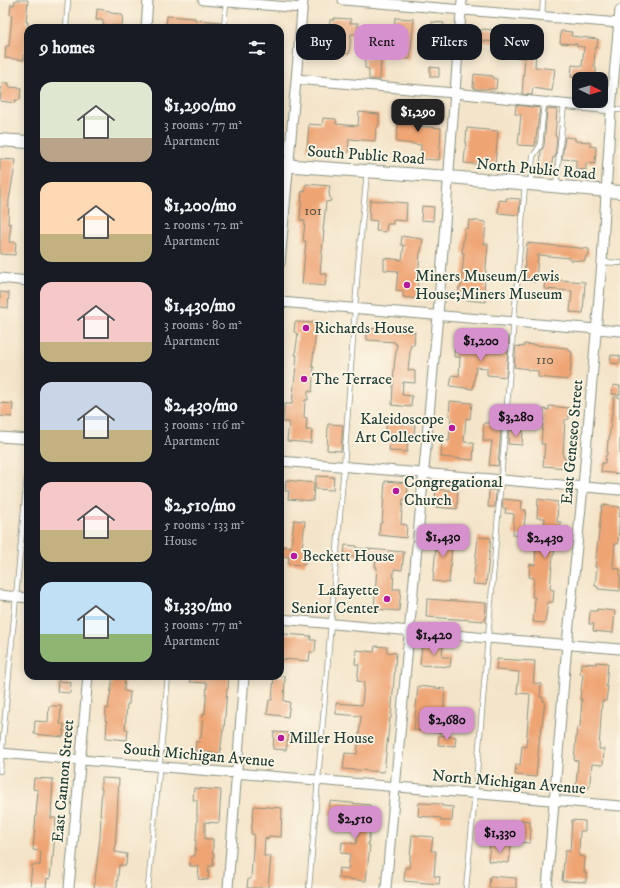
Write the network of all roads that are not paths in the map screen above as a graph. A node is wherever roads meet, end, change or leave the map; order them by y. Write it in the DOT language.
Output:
graph roads {
  1 [pos="68,0"];
  2 [pos="148,0"];
  3 [pos="203,0"];
  4 [pos="343,0"];
  5 [pos="543,0"];
  6 [pos="226,1"];
  7 [pos="386,2"];
  8 [pos="302,4"];
  9 [pos="462,5"];
  10 [pos="620,10"];
  11 [pos="542,16"];
  12 [pos="619,23"];
  13 [pos="66,24"];
  14 [pos="146,24"];
  15 [pos="224,24"];
  16 [pos="296,79"];
  17 [pos="454,93"];
  18 [pos="544,102"];
  19 [pos="564,104"];
  20 [pos="616,109"];
  21 [pos="0,140"];
  22 [pos="24,142"];
  23 [pos="284,165"];
  24 [pos="368,171"];
  25 [pos="449,177"];
  26 [pos="528,184"];
  27 [pos="556,186"];
  28 [pos="608,190"];
  29 [pos="620,192"];
  30 [pos="602,262"];
  31 [pos="620,263"];
  32 [pos="0,278"];
  33 [pos="24,281"];
  34 [pos="284,302"];
  35 [pos="355,308"];
  36 [pos="438,315"];
  37 [pos="513,321"];
  38 [pos="596,329"];
  39 [pos="620,331"];
  40 [pos="0,437"];
  41 [pos="24,439"];
  42 [pos="284,461"];
  43 [pos="344,466"];
  44 [pos="424,473"];
  45 [pos="501,479"];
  46 [pos="583,487"];
  47 [pos="620,490"];
  48 [pos="24,509"];
  49 [pos="0,595"];
  50 [pos="16,596"];
  51 [pos="24,597"];
  52 [pos="284,619"];
  53 [pos="331,623"];
  54 [pos="410,631"];
  55 [pos="487,638"];
  56 [pos="567,644"];
  57 [pos="620,649"];
  58 [pos="88,680"];
  59 [pos="168,680"];
  60 [pos="244,680"];
  61 [pos="1,753"];
  62 [pos="80,760"];
  63 [pos="160,766"];
  64 [pos="0,771"];
  65 [pos="237,772"];
  66 [pos="318,780"];
  67 [pos="395,787"];
  68 [pos="475,794"];
  69 [pos="554,801"];
  70 [pos="620,806"];
  71 [pos="69,888"];
  72 [pos="148,888"];
  73 [pos="228,888"];
  74 [pos="309,888"];
  75 [pos="386,888"];
  76 [pos="466,888"];
  77 [pos="547,888"];
  1 -- 13 [label="lane"];
  2 -- 14 [label="street"];
  3 -- 6 [label="street"];
  4 -- 7 [label="street"];
  5 -- 11 [label="lane"];
  6 -- 8 [label="street"];
  6 -- 15 [label="lane"];
  7 -- 9 [label="street"];
  8 -- 16 [label="street"];
  9 -- 11 [label="street"];
  9 -- 17 [label="street"];
  10 -- 12 [label="street, East Geneseo Street"];
  11 -- 12 [label="street"];
  12 -- 20 [label="street, East Geneseo Street"];
  16 -- 17 [label="street"];
  16 -- 23 [label="street"];
  17 -- 18 [label="street"];
  17 -- 25 [label="street"];
  18 -- 19 [label="street"];
  18 -- 26 [label="lane"];
  19 -- 20 [label="street"];
  19 -- 27 [label="lane"];
  20 -- 28 [label="street, East Geneseo Street"];
  21 -- 22 [label="street"];
  23 -- 24 [label="street, South Public Road"];
  24 -- 25 [label="street, South Public Road"];
  24 -- 35 [label="lane"];
  25 -- 26 [label="street, North Public Road"];
  25 -- 36 [label="street"];
  26 -- 27 [label="street, North Public Road"];
  26 -- 37 [label="lane"];
  27 -- 28 [label="street, North Public Road"];
  28 -- 29 [label="street, North Public Road"];
  28 -- 30 [label="street, East Geneseo Street"];
  30 -- 31 [label="lane"];
  30 -- 38 [label="street, East Geneseo Street"];
  32 -- 33 [label="street"];
  34 -- 35 [label="street"];
  35 -- 36 [label="street"];
  35 -- 43 [label="lane"];
  36 -- 37 [label="street"];
  36 -- 44 [label="street"];
  37 -- 38 [label="street"];
  37 -- 45 [label="lane"];
  38 -- 39 [label="street"];
  38 -- 46 [label="street, East Geneseo Street"];
  40 -- 41 [label="street"];
  42 -- 43 [label="street"];
  43 -- 44 [label="street"];
  43 -- 53 [label="lane"];
  44 -- 45 [label="street"];
  44 -- 54 [label="street"];
  45 -- 46 [label="street"];
  45 -- 55 [label="lane"];
  46 -- 47 [label="street"];
  46 -- 56 [label="street, East Geneseo Street"];
  48 -- 50 [label="lane"];
  49 -- 50 [label="street"];
  50 -- 51 [label="street"];
  50 -- 61 [label="lane"];
  52 -- 53 [label="street"];
  53 -- 54 [label="street"];
  53 -- 66 [label="lane"];
  54 -- 55 [label="street"];
  54 -- 67 [label="street"];
  55 -- 56 [label="street"];
  55 -- 68 [label="lane"];
  56 -- 57 [label="street"];
  56 -- 69 [label="street, East Geneseo Street"];
  58 -- 62 [label="street, East Cannon Street"];
  59 -- 63 [label="lane"];
  60 -- 65 [label="street"];
  61 -- 62 [label="street, South Michigan Avenue"];
  61 -- 64 [label="lane"];
  62 -- 63 [label="street, South Michigan Avenue"];
  62 -- 71 [label="street, East Cannon Street"];
  63 -- 65 [label="street, South Michigan Avenue"];
  63 -- 72 [label="lane"];
  65 -- 66 [label="street, South Michigan Avenue"];
  65 -- 73 [label="street"];
  66 -- 67 [label="street, South Michigan Avenue"];
  66 -- 74 [label="lane"];
  67 -- 68 [label="street, North Michigan Avenue"];
  67 -- 75 [label="street"];
  68 -- 69 [label="street, North Michigan Avenue"];
  68 -- 76 [label="lane"];
  69 -- 70 [label="street, North Michigan Avenue"];
  69 -- 77 [label="street, East Geneseo Street"];
}
